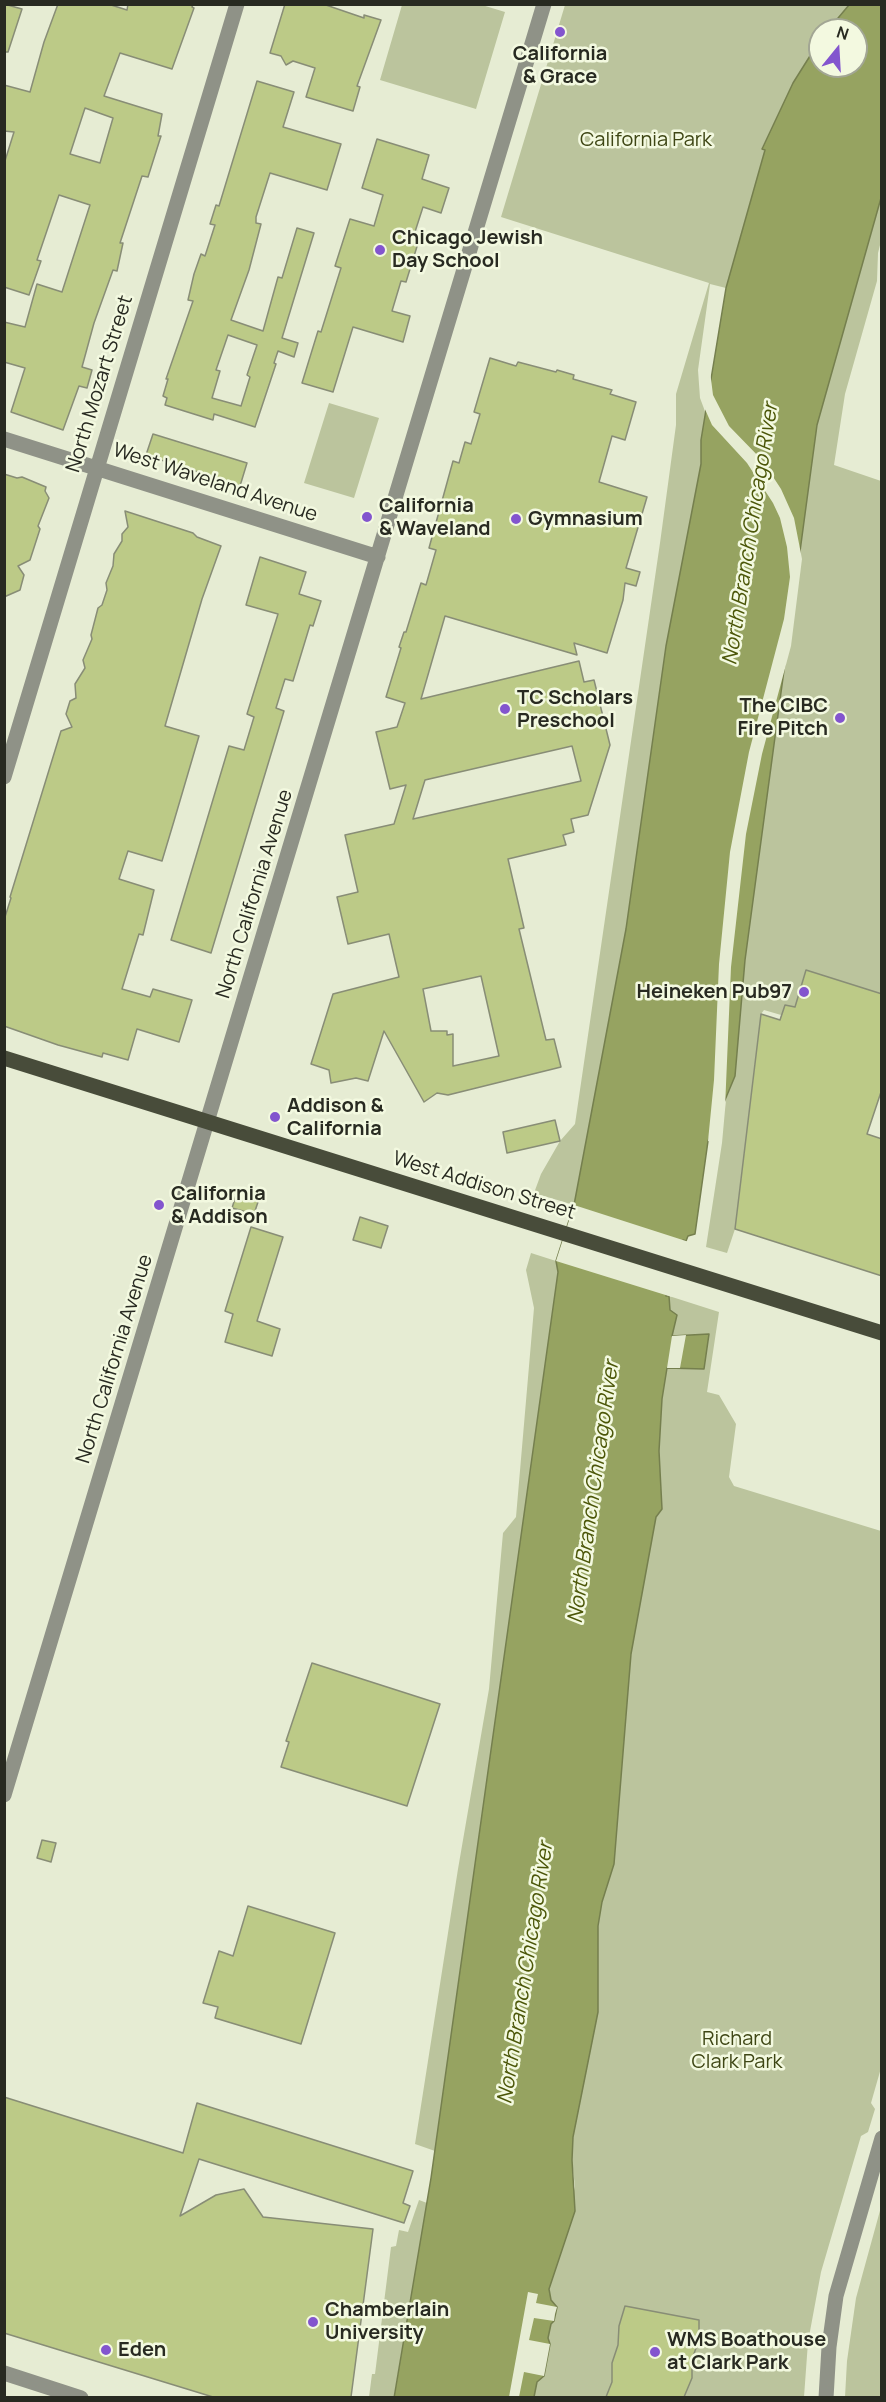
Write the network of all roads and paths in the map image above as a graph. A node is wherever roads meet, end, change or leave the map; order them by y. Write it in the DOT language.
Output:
graph roads {
  1 [pos="237,4"];
  2 [pos="544,4"];
  3 [pos="4,439"];
  4 [pos="97,468"];
  5 [pos="378,557"];
  6 [pos="4,777"];
  7 [pos="4,1058"];
  8 [pos="208,1122"];
  9 [pos="882,1333"];
  10 [pos="4,1795"];
  11 [pos="882,2138"];
  12 [pos="4,2373"];
  13 [pos="81,2397"];
  14 [pos="826,2397"];
  1 -- 4 [label="street, North Mozart Street"];
  2 -- 5 [label="street, North California Avenue"];
  3 -- 4 [label="street, West Waveland Avenue"];
  4 -- 5 [label="street, West Waveland Avenue"];
  4 -- 6 [label="street, North Mozart Street"];
  5 -- 8 [label="street, North California Avenue"];
  7 -- 8 [label="main road, West Addison Street"];
  8 -- 9 [label="main road, West Addison Street"];
  8 -- 10 [label="street, North California Avenue"];
  11 -- 14 [label="street"];
  12 -- 13 [label="street"];
}
